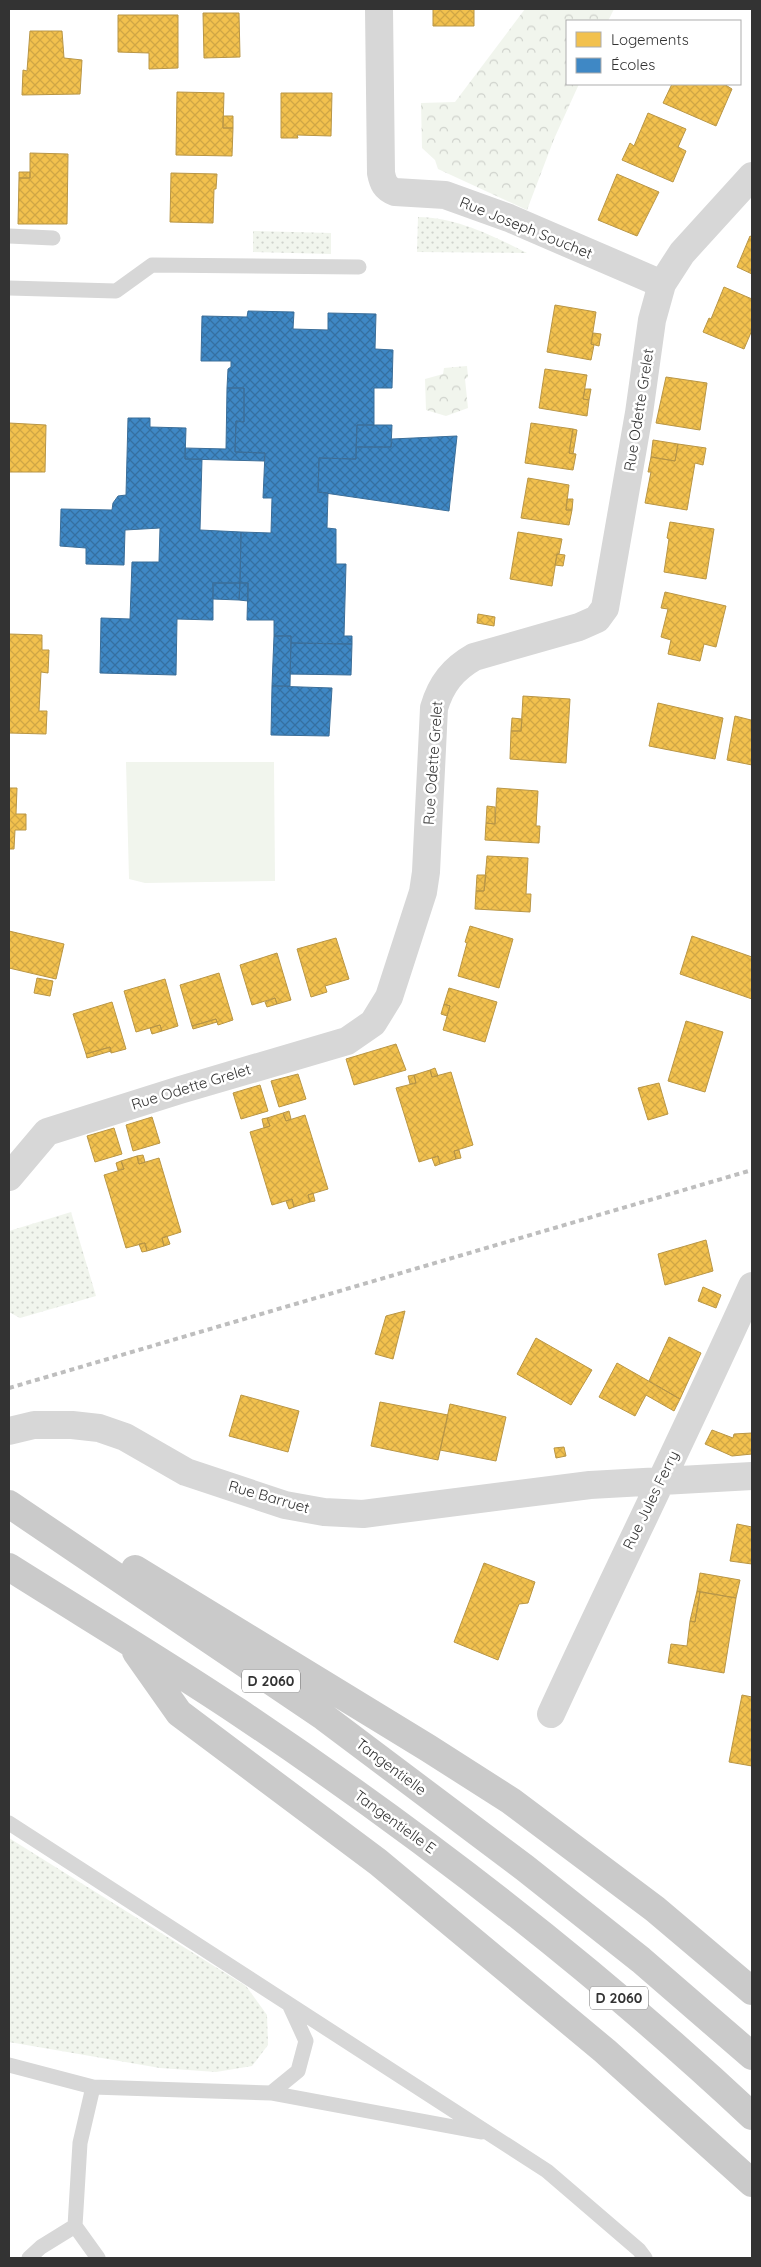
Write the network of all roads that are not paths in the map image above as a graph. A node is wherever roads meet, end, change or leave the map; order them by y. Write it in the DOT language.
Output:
graph roads {
  1 [pos="379,9"];
  2 [pos="752,176"];
  3 [pos="9,236"];
  4 [pos="52,238"];
  5 [pos="359,267"];
  6 [pos="662,284"];
  7 [pos="9,288"];
  8 [pos="9,1177"];
  9 [pos="752,1286"];
  10 [pos="9,1431"];
  11 [pos="752,1476"];
  12 [pos="660,1480"];
  13 [pos="9,1505"];
  14 [pos="9,1567"];
  15 [pos="129,1642"];
  16 [pos="551,1714"];
  17 [pos="9,1823"];
  18 [pos="752,1991"];
  19 [pos="289,2004"];
  20 [pos="752,2056"];
  21 [pos="9,2065"];
  22 [pos="93,2087"];
  23 [pos="272,2092"];
  24 [pos="752,2116"];
  25 [pos="490,2134"];
  26 [pos="752,2183"];
  27 [pos="75,2226"];
  28 [pos="29,2258"];
  29 [pos="98,2258"];
  30 [pos="645,2258"];
  1 -- 6 [label="street, Rue Joseph Souchet"];
  2 -- 6 [label="street, Rue Odette Grelet"];
  3 -- 4 [label="lane"];
  5 -- 7 [label="lane"];
  6 -- 8 [label="street, Rue Odette Grelet"];
  9 -- 12 [label="street, Rue Jules Ferry"];
  10 -- 12 [label="street, Rue Barruet"];
  11 -- 12 [label="street, Rue Barruet"];
  12 -- 16 [label="street, Rue Jules Ferry"];
  13 -- 18 [label="main road"];
  13 -- 20 [label="main road, Tangentielle / D 2060"];
  14 -- 15 [label="main road, Tangentielle E / D 2060"];
  15 -- 24 [label="main road, Tangentielle E / D 2060"];
  15 -- 26 [label="main road"];
  17 -- 19 [label="lane"];
  19 -- 23 [label="lane"];
  19 -- 25 [label="lane"];
  21 -- 22 [label="lane"];
  22 -- 23 [label="lane"];
  22 -- 27 [label="lane"];
  23 -- 25 [label="lane"];
  25 -- 30 [label="lane"];
  27 -- 28 [label="lane"];
  27 -- 29 [label="lane"];
}
